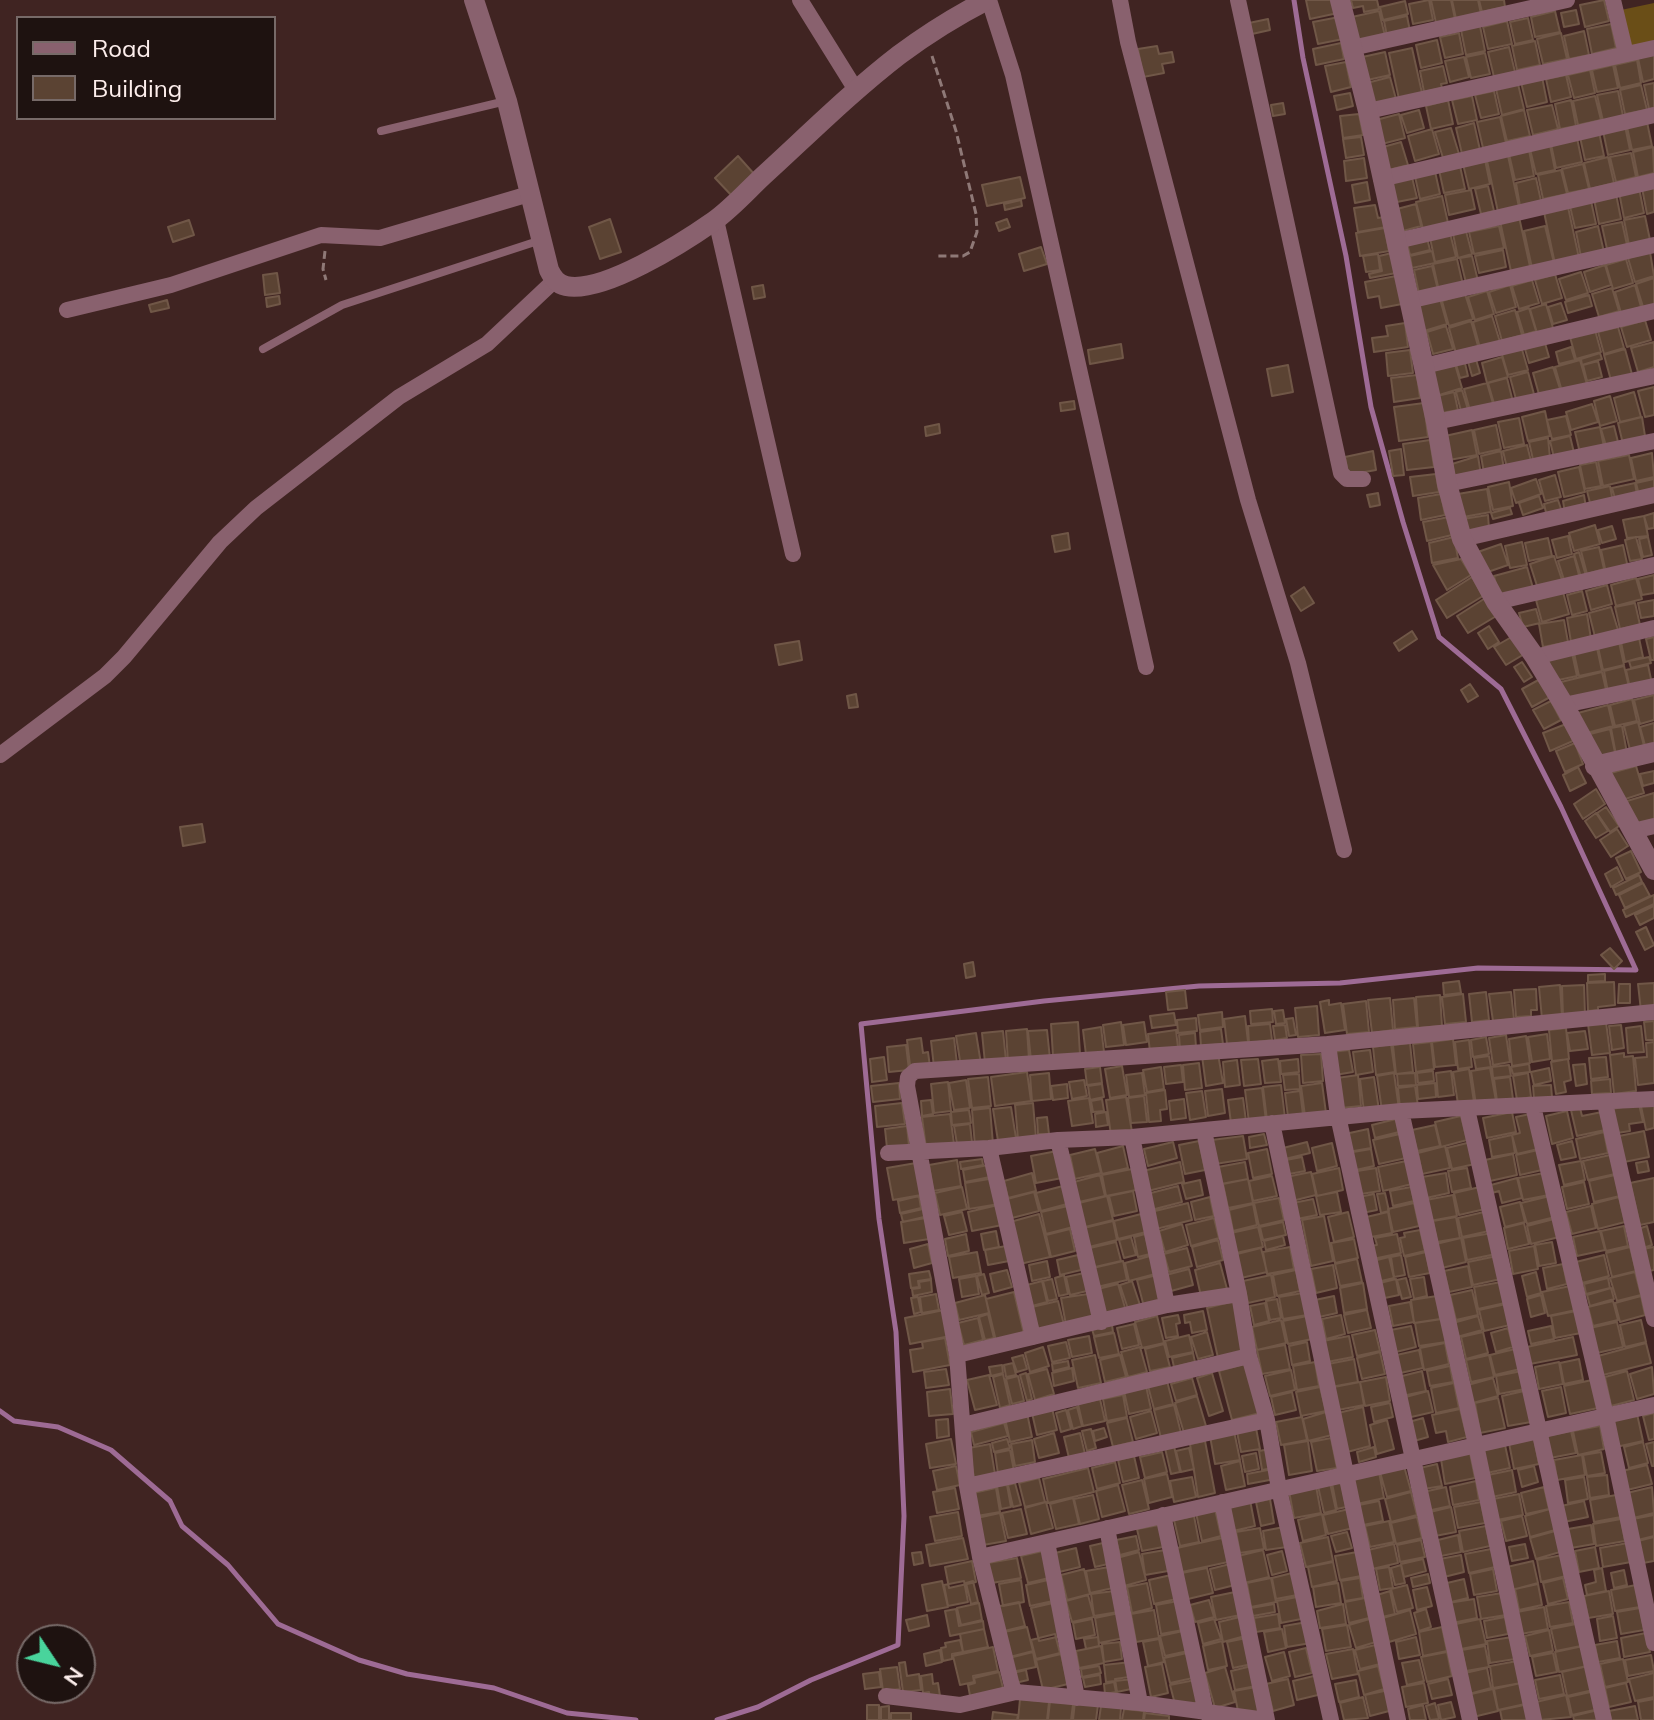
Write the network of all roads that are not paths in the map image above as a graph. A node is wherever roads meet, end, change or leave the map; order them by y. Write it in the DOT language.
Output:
graph roads {
  1 [pos="474,0"];
  2 [pos="800,0"];
  3 [pos="988,0"];
  4 [pos="1120,0"];
  5 [pos="1238,0"];
  6 [pos="1340,0"];
  7 [pos="1567,0"];
  8 [pos="1613,0"];
  9 [pos="1352,48"];
  10 [pos="1654,48"];
  11 [pos="1626,54"];
  12 [pos="856,90"];
  13 [pos="507,101"];
  14 [pos="1368,111"];
  15 [pos="1654,115"];
  16 [pos="381,131"];
  17 [pos="1381,179"];
  18 [pos="1654,181"];
  19 [pos="529,194"];
  20 [pos="716,220"];
  21 [pos="541,239"];
  22 [pos="1397,241"];
  23 [pos="1654,245"];
  24 [pos="555,280"];
  25 [pos="1408,301"];
  26 [pos="67,310"];
  27 [pos="1654,311"];
  28 [pos="263,349"];
  29 [pos="1424,366"];
  30 [pos="1654,376"];
  31 [pos="1436,422"];
  32 [pos="1654,441"];
  33 [pos="1363,479"];
  34 [pos="1447,484"];
  35 [pos="1654,495"];
  36 [pos="1462,539"];
  37 [pos="793,554"];
  38 [pos="1654,565"];
  39 [pos="1496,602"];
  40 [pos="1654,628"];
  41 [pos="1535,657"];
  42 [pos="1146,667"];
  43 [pos="1654,686"];
  44 [pos="1564,705"];
  45 [pos="1654,752"];
  46 [pos="0,755"];
  47 [pos="1595,766"];
  48 [pos="1654,826"];
  49 [pos="1633,831"];
  50 [pos="1344,850"];
  51 [pos="1654,870"];
  52 [pos="1654,1012"];
  53 [pos="1328,1044"];
  54 [pos="1654,1099"];
  55 [pos="1605,1103"];
  56 [pos="1533,1106"];
  57 [pos="1467,1109"];
  58 [pos="1401,1111"];
  59 [pos="1338,1116"];
  60 [pos="1272,1123"];
  61 [pos="1204,1131"];
  62 [pos="1132,1137"];
  63 [pos="1058,1140"];
  64 [pos="989,1148"];
  65 [pos="920,1150"];
  66 [pos="888,1153"];
  67 [pos="1239,1294"];
  68 [pos="1167,1305"];
  69 [pos="1654,1319"];
  70 [pos="1101,1322"];
  71 [pos="1033,1337"];
  72 [pos="957,1355"];
  73 [pos="1249,1356"];
  74 [pos="1654,1405"];
  75 [pos="1606,1416"];
  76 [pos="1267,1420"];
  77 [pos="963,1425"];
  78 [pos="1541,1430"];
  79 [pos="1476,1445"];
  80 [pos="1413,1459"];
  81 [pos="1345,1474"];
  82 [pos="967,1486"];
  83 [pos="1279,1489"];
  84 [pos="1222,1502"];
  85 [pos="1163,1515"];
  86 [pos="1107,1528"];
  87 [pos="1047,1542"];
  88 [pos="980,1557"];
  89 [pos="1654,1643"];
  90 [pos="1016,1692"];
  91 [pos="886,1696"];
  92 [pos="1077,1698"];
  93 [pos="1140,1703"];
  94 [pos="1206,1713"];
  95 [pos="1267,1720"];
  96 [pos="1331,1720"];
  97 [pos="1398,1720"];
  98 [pos="1470,1720"];
  99 [pos="1534,1720"];
  100 [pos="1604,1720"];
  1 -- 13 [label="street"];
  2 -- 12 [label="street"];
  3 -- 12 [label="street"];
  3 -- 42 [label="street"];
  4 -- 50 [label="street"];
  5 -- 33 [label="street"];
  6 -- 9 [label="street"];
  7 -- 9 [label="street"];
  8 -- 11 [label="street"];
  9 -- 14 [label="street"];
  10 -- 11 [label="street"];
  11 -- 14 [label="street"];
  12 -- 20 [label="street"];
  13 -- 16 [label="lane"];
  13 -- 19 [label="street"];
  14 -- 17 [label="street"];
  15 -- 17 [label="street"];
  17 -- 22 [label="street"];
  18 -- 22 [label="street"];
  19 -- 21 [label="street"];
  19 -- 26 [label="street"];
  20 -- 24 [label="street"];
  20 -- 37 [label="street"];
  21 -- 24 [label="street"];
  21 -- 28 [label="lane"];
  22 -- 25 [label="street"];
  23 -- 25 [label="street"];
  24 -- 46 [label="street"];
  25 -- 29 [label="street"];
  27 -- 29 [label="street"];
  29 -- 31 [label="street"];
  30 -- 31 [label="street"];
  31 -- 34 [label="street"];
  32 -- 34 [label="street"];
  34 -- 36 [label="street"];
  35 -- 36 [label="street"];
  36 -- 39 [label="street"];
  38 -- 39 [label="street"];
  39 -- 41 [label="street"];
  40 -- 41 [label="street"];
  41 -- 44 [label="street"];
  43 -- 44 [label="street"];
  44 -- 47 [label="street"];
  45 -- 47 [label="street"];
  47 -- 49 [label="street"];
  48 -- 49 [label="street"];
  49 -- 51 [label="street"];
  52 -- 53 [label="street"];
  53 -- 59 [label="street"];
  53 -- 65 [label="street"];
  54 -- 55 [label="street"];
  55 -- 56 [label="street"];
  55 -- 69 [label="street"];
  56 -- 57 [label="street"];
  56 -- 75 [label="street"];
  57 -- 58 [label="street"];
  57 -- 78 [label="street"];
  58 -- 59 [label="street"];
  58 -- 79 [label="street"];
  59 -- 60 [label="street"];
  59 -- 80 [label="street"];
  60 -- 61 [label="street"];
  60 -- 81 [label="street"];
  61 -- 62 [label="street"];
  61 -- 67 [label="street"];
  62 -- 63 [label="street"];
  62 -- 68 [label="street"];
  63 -- 64 [label="street"];
  63 -- 70 [label="street"];
  64 -- 65 [label="street"];
  64 -- 71 [label="street"];
  65 -- 66 [label="street"];
  65 -- 72 [label="street"];
  67 -- 68 [label="street"];
  67 -- 73 [label="street"];
  68 -- 70 [label="street"];
  70 -- 71 [label="street"];
  71 -- 72 [label="street"];
  72 -- 77 [label="street"];
  73 -- 76 [label="street"];
  73 -- 77 [label="street"];
  74 -- 75 [label="street"];
  75 -- 78 [label="street"];
  75 -- 89 [label="street"];
  76 -- 82 [label="street"];
  76 -- 83 [label="street"];
  77 -- 82 [label="street"];
  78 -- 79 [label="street"];
  78 -- 100 [label="street"];
  79 -- 80 [label="street"];
  79 -- 99 [label="street"];
  80 -- 81 [label="street"];
  80 -- 98 [label="street"];
  81 -- 83 [label="street"];
  81 -- 97 [label="street"];
  82 -- 88 [label="street"];
  83 -- 84 [label="street"];
  83 -- 96 [label="street"];
  84 -- 85 [label="street"];
  84 -- 95 [label="street"];
  85 -- 86 [label="street"];
  85 -- 94 [label="street"];
  86 -- 87 [label="street"];
  86 -- 93 [label="street"];
  87 -- 88 [label="street"];
  87 -- 92 [label="street"];
  88 -- 90 [label="street"];
  90 -- 91 [label="street"];
  90 -- 92 [label="street"];
  92 -- 93 [label="street"];
  93 -- 94 [label="street"];
  94 -- 95 [label="street"];
}
